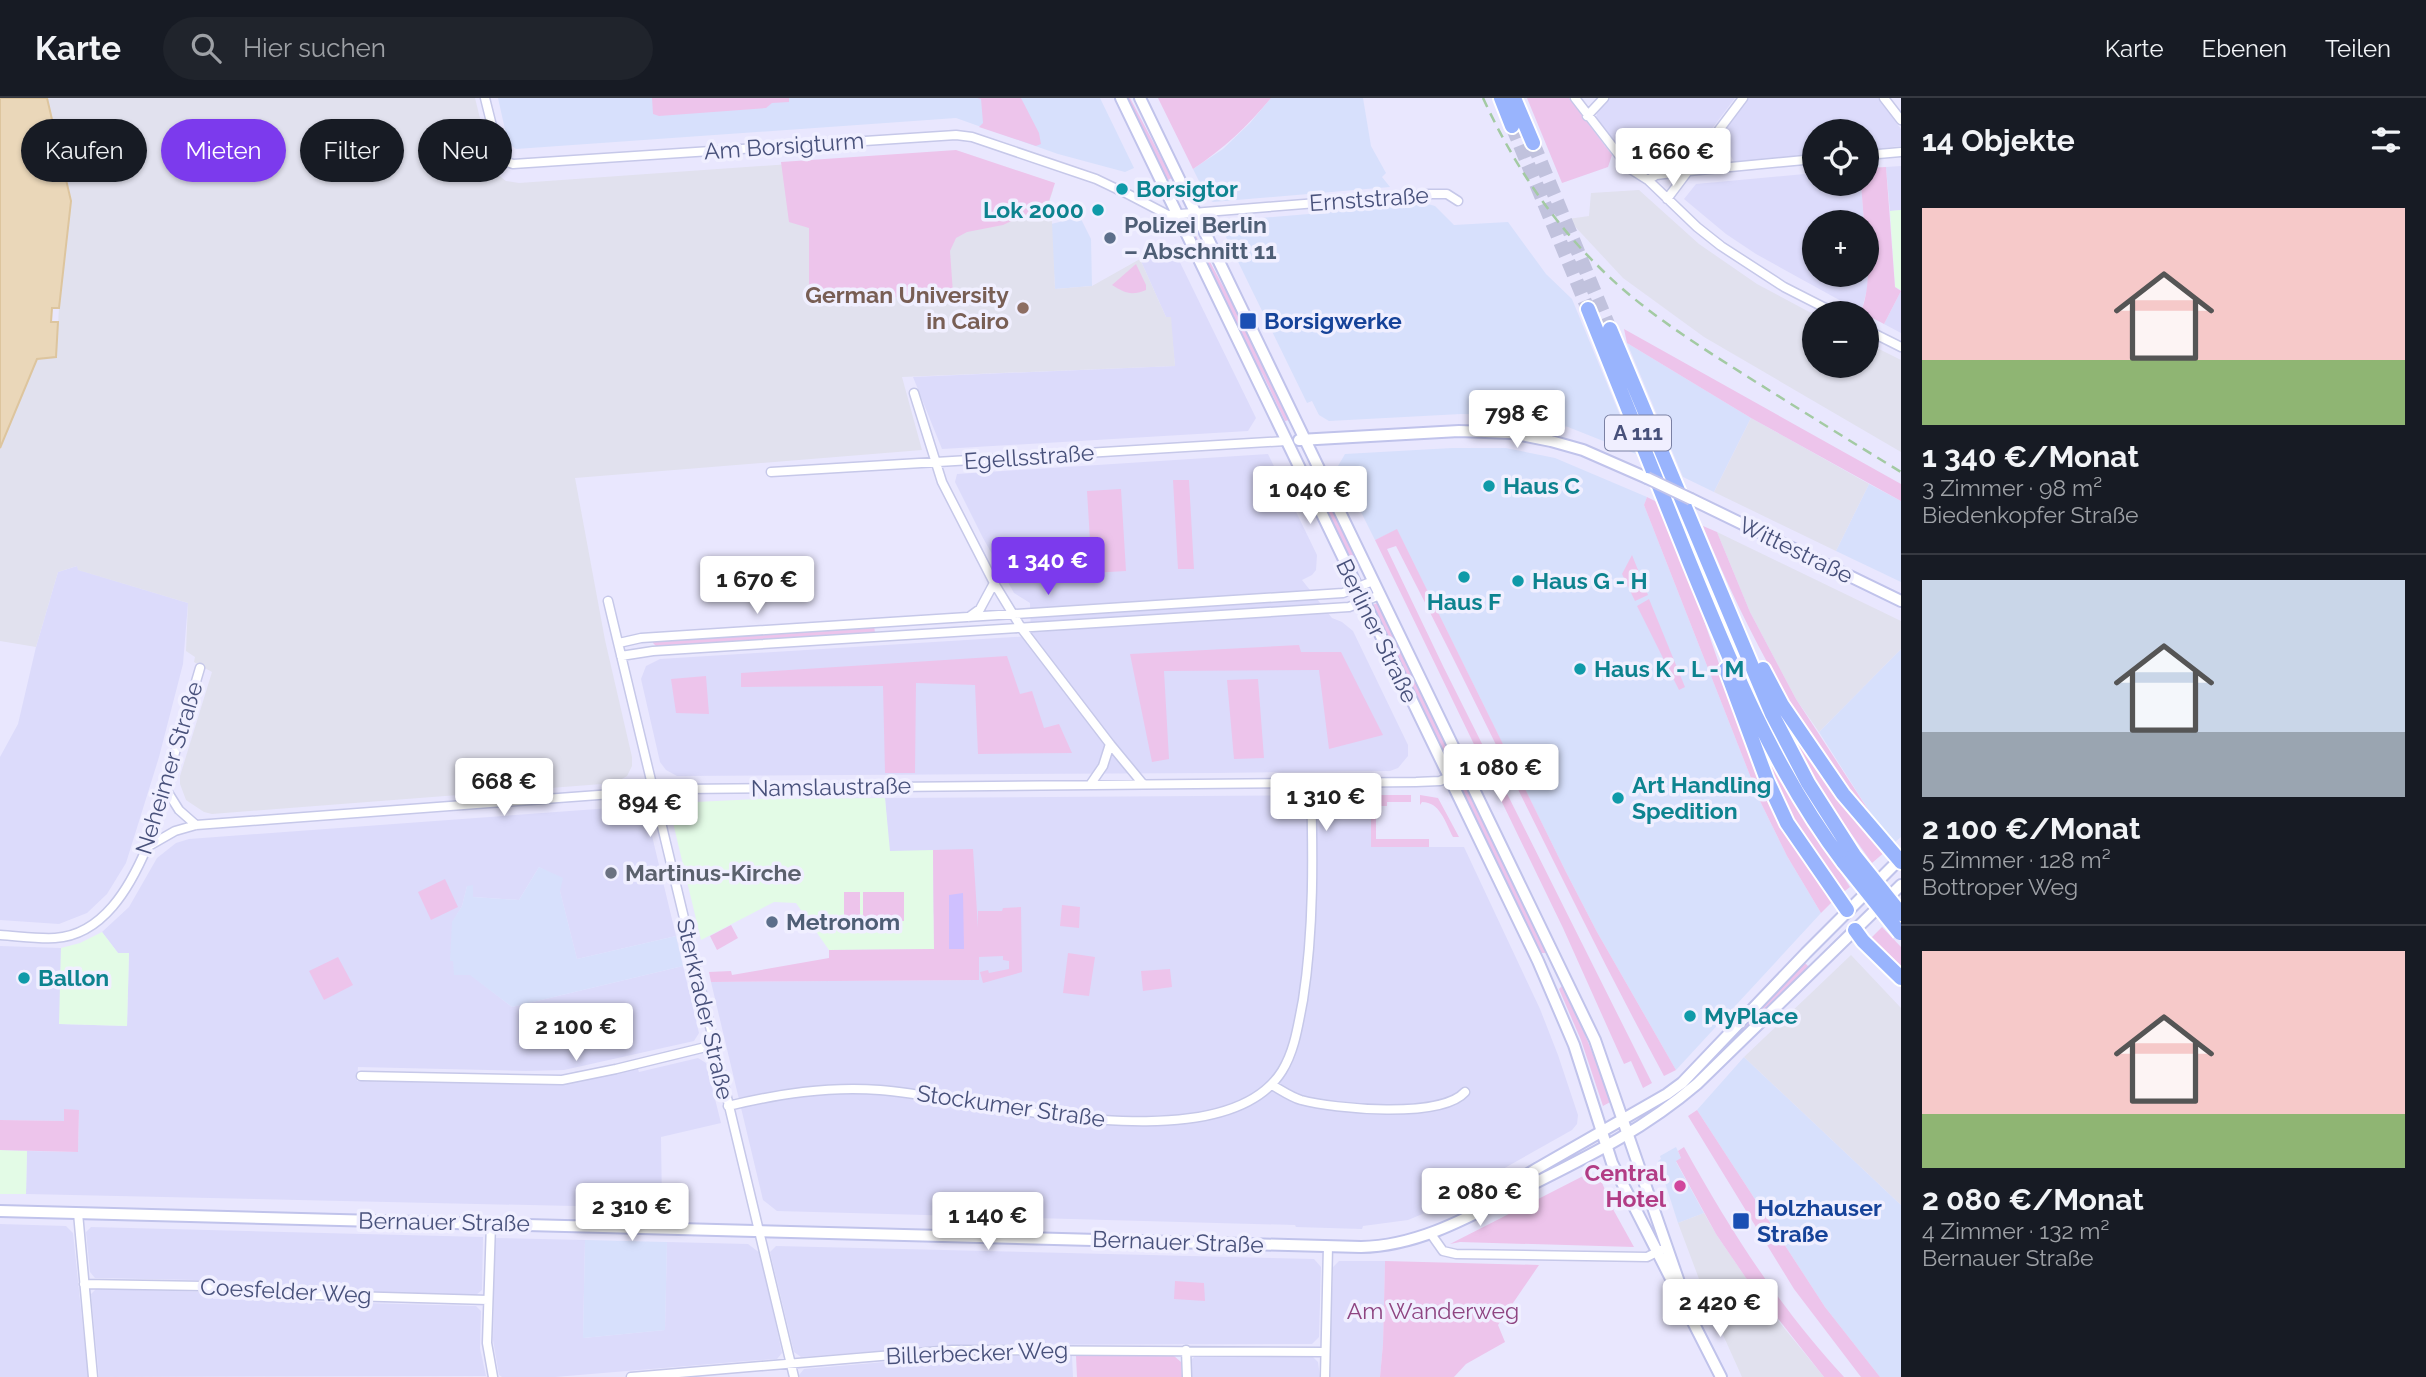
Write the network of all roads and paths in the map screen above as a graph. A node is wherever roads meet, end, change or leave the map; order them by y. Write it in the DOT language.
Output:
graph roads {
  1 [pos="485,98"];
  2 [pos="1121,98"];
  3 [pos="1139,98"];
  4 [pos="1500,98"];
  5 [pos="1514,98"];
  6 [pos="1574,98"];
  7 [pos="1604,98"];
  8 [pos="1743,98"];
  9 [pos="1884,98"];
  10 [pos="1587,117"];
  11 [pos="1901,120"];
  12 [pos="1512,126"];
  13 [pos="1532,143"];
  14 [pos="1901,152"];
  15 [pos="1879,154"];
  16 [pos="1802,160"];
  17 [pos="1689,171"];
  18 [pos="1648,180"];
  19 [pos="1667,199"];
  20 [pos="1458,201"];
  21 [pos="1194,212"];
  22 [pos="1176,214"];
  23 [pos="1811,301"];
  24 [pos="1588,309"];
  25 [pos="1610,329"];
  26 [pos="1879,336"];
  27 [pos="1901,347"];
  28 [pos="914,393"];
  29 [pos="1304,440"];
  30 [pos="1286,441"];
  31 [pos="935,462"];
  32 [pos="771,472"];
  33 [pos="1373,581"];
  34 [pos="994,583"];
  35 [pos="1357,588"];
  36 [pos="1380,595"];
  37 [pos="608,600"];
  38 [pos="1901,601"];
  39 [pos="1363,602"];
  40 [pos="1014,614"];
  41 [pos="969,617"];
  42 [pos="1022,629"];
  43 [pos="970,632"];
  44 [pos="1744,642"];
  45 [pos="618,643"];
  46 [pos="1725,648"];
  47 [pos="621,656"];
  48 [pos="200,668"];
  49 [pos="1110,744"];
  50 [pos="1466,769"];
  51 [pos="1447,778"];
  52 [pos="1311,783"];
  53 [pos="1143,784"];
  54 [pos="1090,785"];
  55 [pos="164,786"];
  56 [pos="654,792"];
  57 [pos="196,825"];
  58 [pos="147,847"];
  59 [pos="1849,859"];
  60 [pos="1900,860"];
  61 [pos="1901,886"];
  62 [pos="1847,911"];
  63 [pos="1901,914"];
  64 [pos="1855,930"];
  65 [pos="1901,933"];
  66 [pos="0,934"];
  67 [pos="1901,978"];
  68 [pos="714,1045"];
  69 [pos="361,1076"];
  70 [pos="1272,1085"];
  71 [pos="1465,1092"];
  72 [pos="728,1106"];
  73 [pos="1624,1119"];
  74 [pos="1602,1132"];
  75 [pos="1630,1135"];
  76 [pos="1607,1147"];
  77 [pos="0,1211"];
  78 [pos="78,1213"];
  79 [pos="491,1224"];
  80 [pos="758,1231"];
  81 [pos="1434,1232"];
  82 [pos="1328,1246"];
  83 [pos="1662,1250"];
  84 [pos="84,1284"];
  85 [pos="488,1300"];
  86 [pos="1186,1350"];
  87 [pos="1325,1352"];
  88 [pos="790,1364"];
  89 [pos="688,1375"];
  90 [pos="93,1377"];
  91 [pos="493,1377"];
  92 [pos="631,1377"];
  93 [pos="794,1377"];
  94 [pos="1187,1377"];
  95 [pos="1325,1377"];
  96 [pos="1721,1377"];
  1 -- 22 [label="street, Am Borsigturm"];
  2 -- 22 [label="main road, Berliner Straße"];
  3 -- 21 [label="main road, Berliner Straße"];
  4 -- 12 [label="highway"];
  5 -- 13 [label="highway"];
  6 -- 10 [label="street"];
  7 -- 10 [label="street"];
  8 -- 17 [label="street"];
  9 -- 11 [label="street"];
  10 -- 18 [label="street"];
  14 -- 15 [label="street"];
  16 -- 17 [label="street"];
  17 -- 18 [label="street"];
  17 -- 19 [label="street"];
  18 -- 19 [label="street"];
  19 -- 23 [label="street"];
  20 -- 21 [label="street, Ernststraße"];
  21 -- 22 [label="street, Am Borsigturm"];
  21 -- 29 [label="main road, Berliner Straße"];
  22 -- 30 [label="main road, Berliner Straße"];
  24 -- 46 [label="highway, A 111"];
  25 -- 44 [label="highway, A 111"];
  26 -- 27 [label="street"];
  28 -- 31 [label="street"];
  29 -- 30 [label="main road"];
  29 -- 33 [label="main road, Berliner Straße"];
  29 -- 38 [label="main road, Wittestraße, bridge"];
  30 -- 31 [label="street, Egellsstraße"];
  30 -- 35 [label="main road, Berliner Straße"];
  31 -- 32 [label="street, Egellsstraße"];
  31 -- 34 [label="street"];
  33 -- 35 [label="street"];
  33 -- 36 [label="main road, Berliner Straße"];
  34 -- 40 [label="street"];
  34 -- 41 [label="street"];
  35 -- 39 [label="main road, Berliner Straße"];
  35 -- 40 [label="street"];
  36 -- 39 [label="street"];
  36 -- 50 [label="main road, Berliner Straße"];
  37 -- 45 [label="street, Sterkrader Straße"];
  39 -- 42 [label="street"];
  39 -- 51 [label="main road, Berliner Straße"];
  40 -- 41 [label="street"];
  40 -- 42 [label="street"];
  41 -- 43 [label="street"];
  41 -- 45 [label="street"];
  42 -- 43 [label="street"];
  42 -- 49 [label="street"];
  43 -- 47 [label="street"];
  44 -- 59 [label="highway, A 111"];
  44 -- 60 [label="highway"];
  45 -- 47 [label="street, Sterkrader Straße"];
  46 -- 59 [label="highway, A 111"];
  46 -- 62 [label="highway"];
  47 -- 56 [label="street, Sterkrader Straße"];
  48 -- 55 [label="street, Neheimer Straße"];
  49 -- 53 [label="street"];
  49 -- 54 [label="street"];
  50 -- 51 [label="street, Namslaustraße"];
  50 -- 73 [label="main road, Berliner Straße"];
  51 -- 52 [label="street, Namslaustraße"];
  51 -- 74 [label="main road, Berliner Straße"];
  52 -- 53 [label="street, Namslaustraße"];
  52 -- 70 [label="street, Stockumer Straße"];
  53 -- 54 [label="street, Namslaustraße"];
  54 -- 56 [label="street, Namslaustraße"];
  55 -- 57 [label="street"];
  55 -- 58 [label="street, Neheimer Straße"];
  56 -- 57 [label="street, Namslaustraße"];
  56 -- 68 [label="street, Sterkrader Straße"];
  57 -- 58 [label="street, Namslaustraße"];
  58 -- 66 [label="street, Neheimer Straße"];
  59 -- 63 [label="highway, A 111, bridge"];
  59 -- 65 [label="highway, A 111, bridge"];
  60 -- 62 [label="main road"];
  61 -- 64 [label="main road"];
  62 -- 64 [label="main road"];
  62 -- 73 [label="main road"];
  64 -- 67 [label="highway"];
  64 -- 75 [label="main road"];
  68 -- 69 [label="street"];
  68 -- 72 [label="street, Sterkrader Straße"];
  70 -- 71 [label="street"];
  70 -- 72 [label="street, Stockumer Straße"];
  72 -- 80 [label="street, Sterkrader Straße"];
  73 -- 74 [label="main road, Bernauer Straße"];
  73 -- 75 [label="main road, Berliner Straße"];
  74 -- 76 [label="main road, Berliner Straße"];
  74 -- 81 [label="main road, Bernauer Straße"];
  75 -- 76 [label="main road, Bernauer Straße"];
  75 -- 83 [label="main road, Berliner Straße"];
  76 -- 81 [label="main road, Bernauer Straße"];
  76 -- 83 [label="main road, Berliner Straße"];
  77 -- 78 [label="main road, Bernauer Straße"];
  78 -- 79 [label="main road, Bernauer Straße"];
  78 -- 84 [label="street"];
  79 -- 80 [label="main road, Bernauer Straße"];
  79 -- 85 [label="street"];
  80 -- 82 [label="main road, Bernauer Straße"];
  80 -- 88 [label="street, Sterkrader Straße"];
  81 -- 82 [label="main road, Bernauer Straße"];
  81 -- 83 [label="street"];
  82 -- 87 [label="street"];
  83 -- 96 [label="main road"];
  84 -- 85 [label="street, Coesfelder Weg"];
  84 -- 90 [label="street"];
  85 -- 91 [label="street"];
  86 -- 87 [label="street, Billerbecker Weg"];
  86 -- 88 [label="street, Billerbecker Weg"];
  86 -- 94 [label="street"];
  87 -- 95 [label="street"];
  88 -- 89 [label="street, Billerbecker Weg"];
  88 -- 93 [label="street, Sterkrader Straße"];
  89 -- 92 [label="street, Billerbecker Weg"];
}
